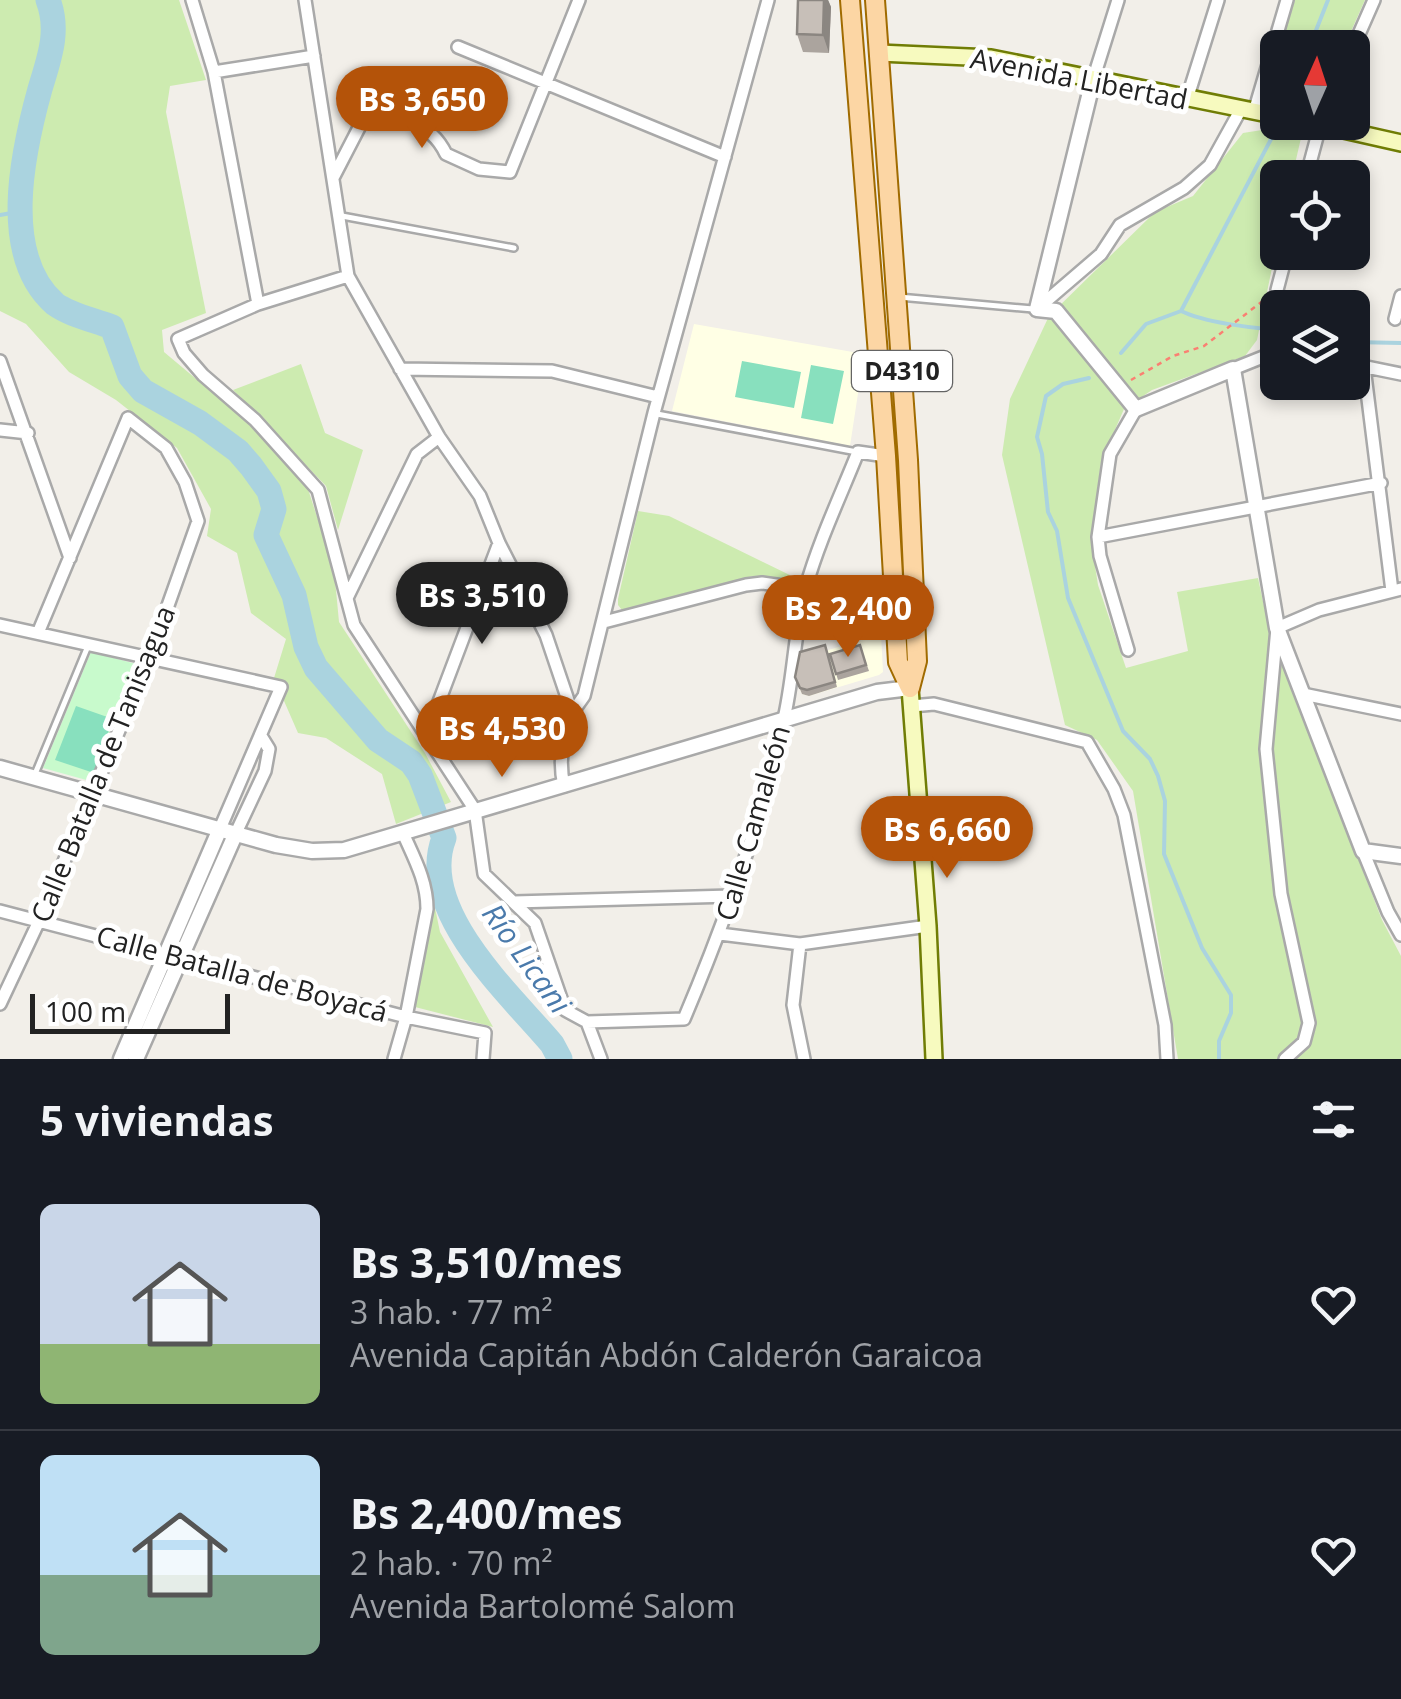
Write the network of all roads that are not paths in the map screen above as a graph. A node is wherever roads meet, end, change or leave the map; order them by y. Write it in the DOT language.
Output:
graph roads {
  1 [pos="192,0"];
  2 [pos="304,0"];
  3 [pos="580,0"];
  4 [pos="768,0"];
  5 [pos="850,0"];
  6 [pos="875,0"];
  7 [pos="1118,0"];
  8 [pos="1218,0"];
  9 [pos="1287,0"];
  10 [pos="1374,0"];
  11 [pos="1280,30"];
  12 [pos="1361,30"];
  13 [pos="458,47"];
  14 [pos="314,56"];
  15 [pos="880,57"];
  16 [pos="855,62"];
  17 [pos="214,72"];
  18 [pos="1093,80"];
  19 [pos="544,84"];
  20 [pos="1187,99"];
  21 [pos="1260,113"];
  22 [pos="1370,135"];
  23 [pos="1401,142"];
  24 [pos="725,157"];
  25 [pos="334,177"];
  26 [pos="339,215"];
  27 [pos="514,248"];
  28 [pos="1282,270"];
  29 [pos="348,276"];
  30 [pos="1277,290"];
  31 [pos="1401,296"];
  32 [pos="896,297"];
  33 [pos="258,304"];
  34 [pos="1037,309"];
  35 [pos="1395,319"];
  36 [pos="1260,358"];
  37 [pos="0,361"];
  38 [pos="400,368"];
  39 [pos="1370,368"];
  40 [pos="1233,369"];
  41 [pos="1401,374"];
  42 [pos="658,397"];
  43 [pos="1365,400"];
  44 [pos="1136,409"];
  45 [pos="654,413"];
  46 [pos="0,430"];
  47 [pos="28,433"];
  48 [pos="439,437"];
  49 [pos="858,452"];
  50 [pos="886,456"];
  51 [pos="1381,483"];
  52 [pos="1256,508"];
  53 [pos="1098,537"];
  54 [pos="499,543"];
  55 [pos="70,558"];
  56 [pos="805,589"];
  57 [pos="1397,590"];
  58 [pos="347,598"];
  59 [pos="604,622"];
  60 [pos="0,625"];
  61 [pos="1277,628"];
  62 [pos="38,632"];
  63 [pos="89,643"];
  64 [pos="1128,650"];
  65 [pos="149,659"];
  66 [pos="1303,694"];
  67 [pos="911,697"];
  68 [pos="572,712"];
  69 [pos="1401,714"];
  70 [pos="784,720"];
  71 [pos="260,736"];
  72 [pos="426,736"];
  73 [pos="0,768"];
  74 [pos="34,777"];
  75 [pos="564,786"];
  76 [pos="92,794"];
  77 [pos="475,810"];
  78 [pos="219,831"];
  79 [pos="403,832"];
  80 [pos="235,835"];
  81 [pos="1363,851"];
  82 [pos="1401,856"];
  83 [pos="731,896"];
  84 [pos="514,902"];
  85 [pos="0,911"];
  86 [pos="39,921"];
  87 [pos="928,926"];
  88 [pos="720,934"];
  89 [pos="1401,935"];
  90 [pos="800,944"];
  91 [pos="174,956"];
  92 [pos="0,1004"];
  93 [pos="406,1016"];
  94 [pos="587,1022"];
  95 [pos="122,1059"];
  96 [pos="136,1059"];
  97 [pos="394,1059"];
  98 [pos="483,1059"];
  99 [pos="601,1059"];
  100 [pos="804,1059"];
  101 [pos="934,1059"];
  102 [pos="1168,1059"];
  103 [pos="1286,1059"];
  1 -- 17 [label="street"];
  2 -- 14 [label="street"];
  3 -- 19 [label="street"];
  4 -- 24 [label="street"];
  5 -- 16 [label="main road, D4310"];
  6 -- 15 [label="main road, D4310"];
  7 -- 18 [label="street"];
  8 -- 20 [label="street"];
  9 -- 11 [label="street"];
  10 -- 12 [label="street"];
  13 -- 19 [label="street"];
  14 -- 17 [label="street"];
  14 -- 25 [label="street"];
  15 -- 16 [label="main road, Avenida Libertad"];
  15 -- 18 [label="main road, Avenida Libertad"];
  15 -- 32 [label="main road, D4310"];
  16 -- 50 [label="main road, D4310"];
  17 -- 33 [label="street"];
  18 -- 20 [label="main road, Avenida Libertad"];
  18 -- 34 [label="street"];
  19 -- 24 [label="street"];
  19 -- 25 [label="street"];
  20 -- 21 [label="main road, Avenida Libertad"];
  21 -- 34 [label="street"];
  22 -- 23 [label="main road"];
  24 -- 42 [label="street"];
  25 -- 26 [label="street"];
  26 -- 27 [label="lane"];
  26 -- 29 [label="street"];
  28 -- 30 [label="street"];
  29 -- 33 [label="street"];
  29 -- 38 [label="street"];
  31 -- 35 [label="street"];
  32 -- 34 [label="lane"];
  32 -- 67 [label="main road, D4310"];
  33 -- 58 [label="street"];
  34 -- 44 [label="street"];
  36 -- 40 [label="street"];
  37 -- 47 [label="street"];
  38 -- 42 [label="street"];
  38 -- 48 [label="street"];
  39 -- 41 [label="street"];
  40 -- 44 [label="street"];
  40 -- 52 [label="street"];
  42 -- 45 [label="street"];
  43 -- 51 [label="street"];
  44 -- 53 [label="street"];
  45 -- 49 [label="lane"];
  45 -- 59 [label="street"];
  46 -- 47 [label="street"];
  47 -- 55 [label="street"];
  48 -- 54 [label="street"];
  48 -- 58 [label="street"];
  49 -- 50 [label="street"];
  49 -- 56 [label="street, Calle Camaleón"];
  50 -- 67 [label="main road, D4310"];
  51 -- 52 [label="street"];
  51 -- 57 [label="street"];
  52 -- 53 [label="street"];
  52 -- 61 [label="street"];
  53 -- 64 [label="street"];
  54 -- 68 [label="street"];
  54 -- 72 [label="street"];
  55 -- 62 [label="street"];
  55 -- 65 [label="street, Calle Batalla de Tanisagua"];
  56 -- 59 [label="street"];
  56 -- 70 [label="street, Calle Camaleón"];
  57 -- 61 [label="street"];
  58 -- 72 [label="street"];
  59 -- 68 [label="street"];
  60 -- 62 [label="street"];
  61 -- 66 [label="street"];
  61 -- 103 [label="street"];
  62 -- 63 [label="street"];
  63 -- 65 [label="street"];
  63 -- 74 [label="lane"];
  65 -- 71 [label="street"];
  65 -- 76 [label="street, Calle Batalla de Tanisagua"];
  66 -- 69 [label="street"];
  66 -- 81 [label="street"];
  67 -- 70 [label="street"];
  67 -- 87 [label="main road, D4310"];
  67 -- 102 [label="street"];
  68 -- 75 [label="street"];
  70 -- 75 [label="street"];
  70 -- 83 [label="street, Calle Camaleón"];
  71 -- 78 [label="street"];
  71 -- 80 [label="street"];
  72 -- 77 [label="street"];
  73 -- 74 [label="street"];
  74 -- 76 [label="street"];
  75 -- 77 [label="street"];
  76 -- 78 [label="street"];
  76 -- 86 [label="street, Calle Batalla de Tanisagua"];
  77 -- 79 [label="street"];
  77 -- 84 [label="street"];
  78 -- 80 [label="street"];
  78 -- 91 [label="street"];
  79 -- 80 [label="street"];
  79 -- 93 [label="street"];
  80 -- 91 [label="street"];
  81 -- 82 [label="street"];
  81 -- 89 [label="street"];
  83 -- 84 [label="street"];
  83 -- 88 [label="street, Calle Camaleón"];
  84 -- 94 [label="street"];
  85 -- 86 [label="street, Calle Batalla de Boyacá"];
  86 -- 91 [label="street, Calle Batalla de Boyacá"];
  86 -- 92 [label="street, Calle Batalla de Tanisagua"];
  87 -- 90 [label="street"];
  87 -- 101 [label="main road, D4310"];
  88 -- 90 [label="street"];
  88 -- 94 [label="street, Calle Camaleón"];
  90 -- 100 [label="street"];
  91 -- 93 [label="street, Calle Batalla de Boyacá"];
  91 -- 95 [label="street"];
  91 -- 96 [label="street"];
  93 -- 97 [label="street"];
  93 -- 98 [label="street, Calle Batalla de Boyacá"];
  94 -- 99 [label="street"];
}
